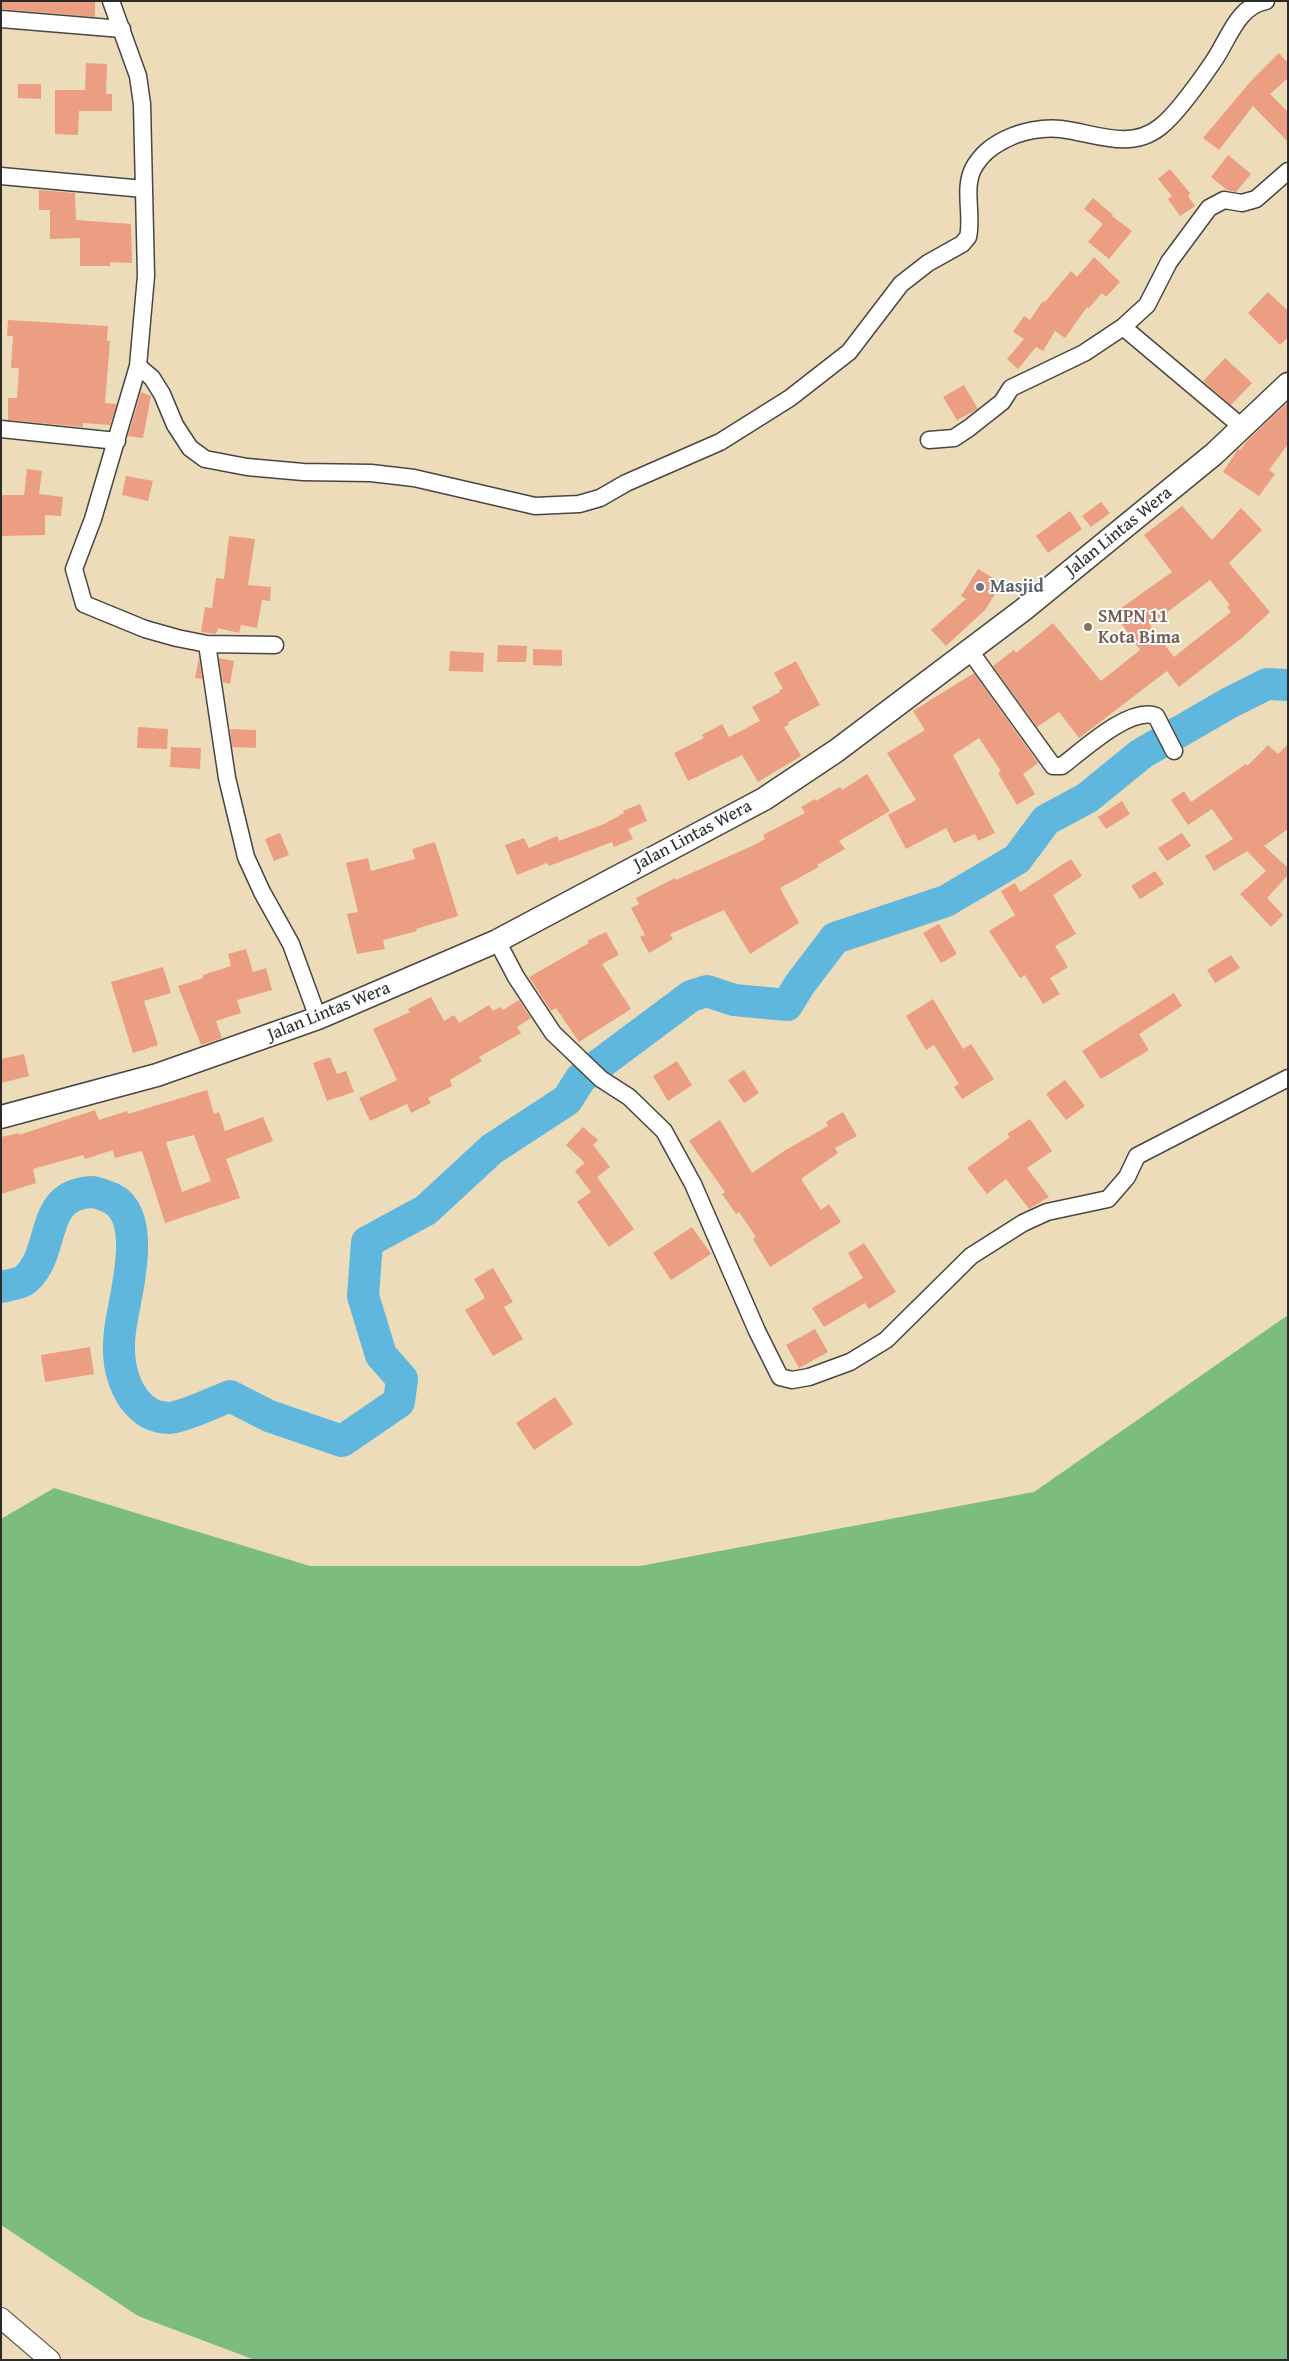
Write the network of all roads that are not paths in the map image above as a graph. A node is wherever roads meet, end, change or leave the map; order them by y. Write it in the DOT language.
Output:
graph roads {
  1 [pos="111,1"];
  2 [pos="1266,1"];
  3 [pos="1,18"];
  4 [pos="122,29"];
  5 [pos="1288,171"];
  6 [pos="1,176"];
  7 [pos="144,189"];
  8 [pos="1123,327"];
  9 [pos="138,366"];
  10 [pos="1288,384"];
  11 [pos="1242,427"];
  12 [pos="1,429"];
  13 [pos="930,440"];
  14 [pos="117,441"];
  15 [pos="207,644"];
  16 [pos="275,645"];
  17 [pos="970,651"];
  18 [pos="1174,751"];
  19 [pos="497,940"];
  20 [pos="318,1018"];
  21 [pos="1288,1078"];
  22 [pos="1,1117"];
  23 [pos="1,2318"];
  24 [pos="50,2360"];
  1 -- 4 [label="street"];
  2 -- 9 [label="street"];
  3 -- 4 [label="street"];
  4 -- 7 [label="street"];
  5 -- 8 [label="street"];
  6 -- 7 [label="street"];
  7 -- 9 [label="street"];
  8 -- 11 [label="street"];
  8 -- 13 [label="street"];
  9 -- 14 [label="street"];
  10 -- 11 [label="main road, Jalan Lintas Wera"];
  11 -- 17 [label="main road, Jalan Lintas Wera"];
  12 -- 14 [label="street"];
  14 -- 15 [label="street"];
  15 -- 16 [label="street"];
  15 -- 20 [label="street"];
  17 -- 18 [label="street"];
  17 -- 19 [label="main road, Jalan Lintas Wera"];
  19 -- 20 [label="main road, Jalan Lintas Wera"];
  19 -- 21 [label="street"];
  20 -- 22 [label="main road, Jalan Lintas Wera"];
  23 -- 24 [label="street"];
}
